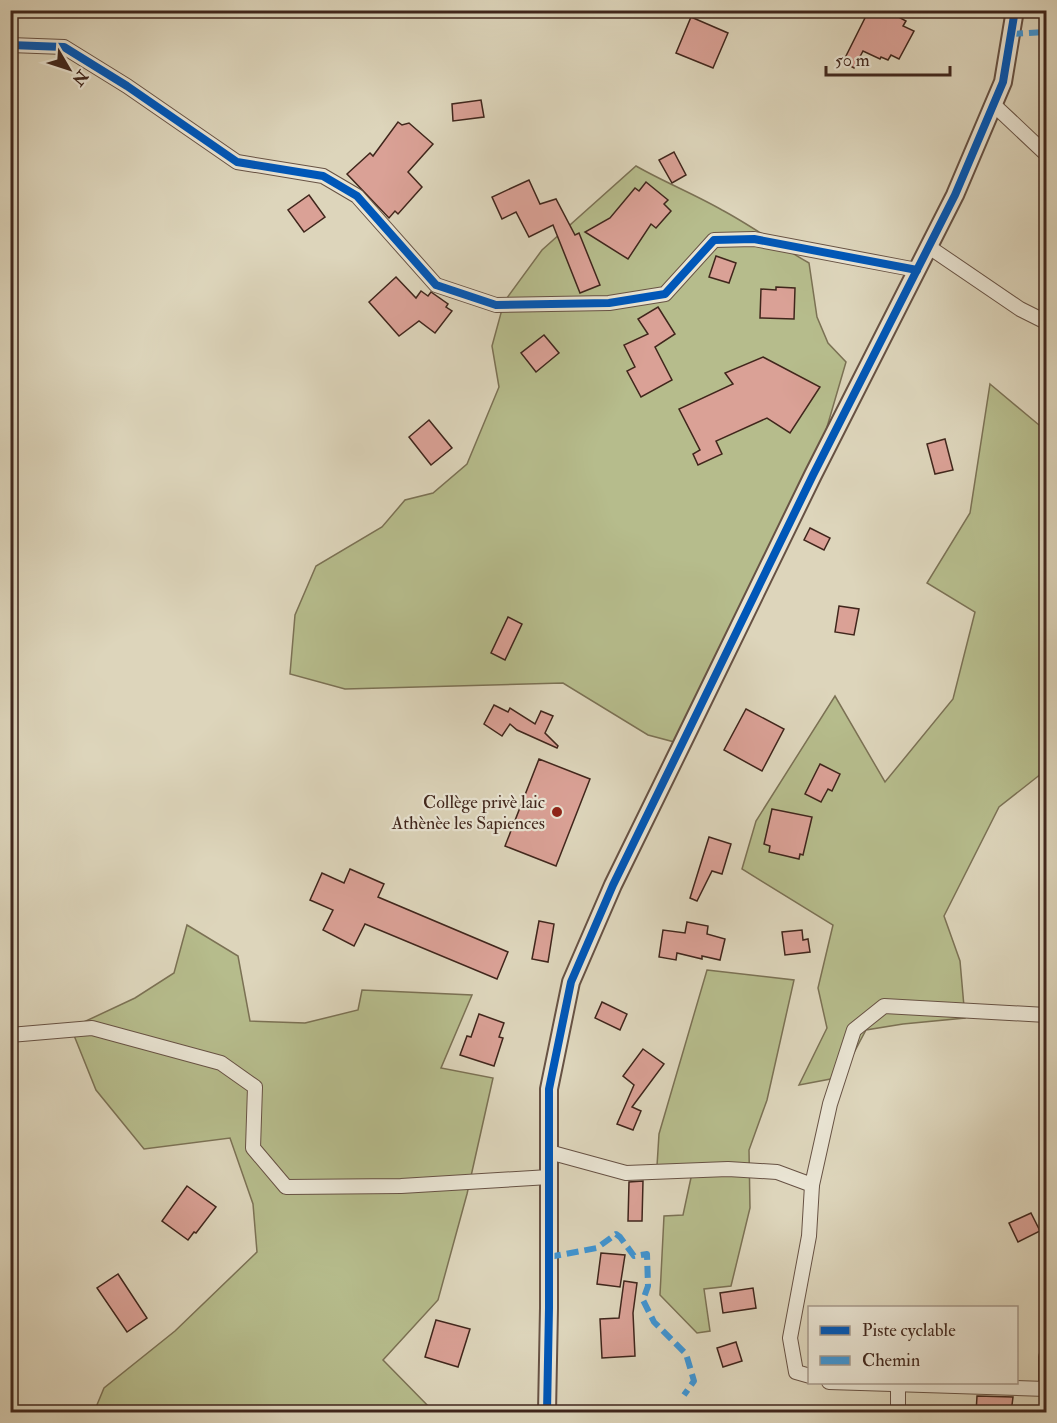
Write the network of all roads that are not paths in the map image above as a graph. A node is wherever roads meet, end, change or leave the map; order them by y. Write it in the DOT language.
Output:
graph roads {
  1 [pos="1015,10"];
  2 [pos="10,45"];
  3 [pos="994,105"];
  4 [pos="1047,154"];
  5 [pos="929,247"];
  6 [pos="917,270"];
  7 [pos="1047,322"];
  8 [pos="1047,1015"];
  9 [pos="10,1035"];
  10 [pos="549,1152"];
  11 [pos="549,1177"];
  12 [pos="812,1185"];
  13 [pos="1047,1357"];
  14 [pos="808,1375"];
  15 [pos="864,1384"];
  16 [pos="898,1385"];
  17 [pos="1046,1389"];
  18 [pos="547,1413"];
  19 [pos="898,1413"];
  1 -- 3 [label="street"];
  2 -- 6 [label="street"];
  3 -- 4 [label="street"];
  3 -- 5 [label="street"];
  5 -- 6 [label="street"];
  5 -- 7 [label="street"];
  6 -- 10 [label="street"];
  8 -- 12 [label="street"];
  9 -- 11 [label="street"];
  10 -- 11 [label="street"];
  10 -- 12 [label="street"];
  11 -- 18 [label="street"];
  12 -- 14 [label="street"];
  13 -- 17 [label="street"];
  15 -- 16 [label="street"];
  16 -- 17 [label="street"];
  16 -- 19 [label="street"];
}
